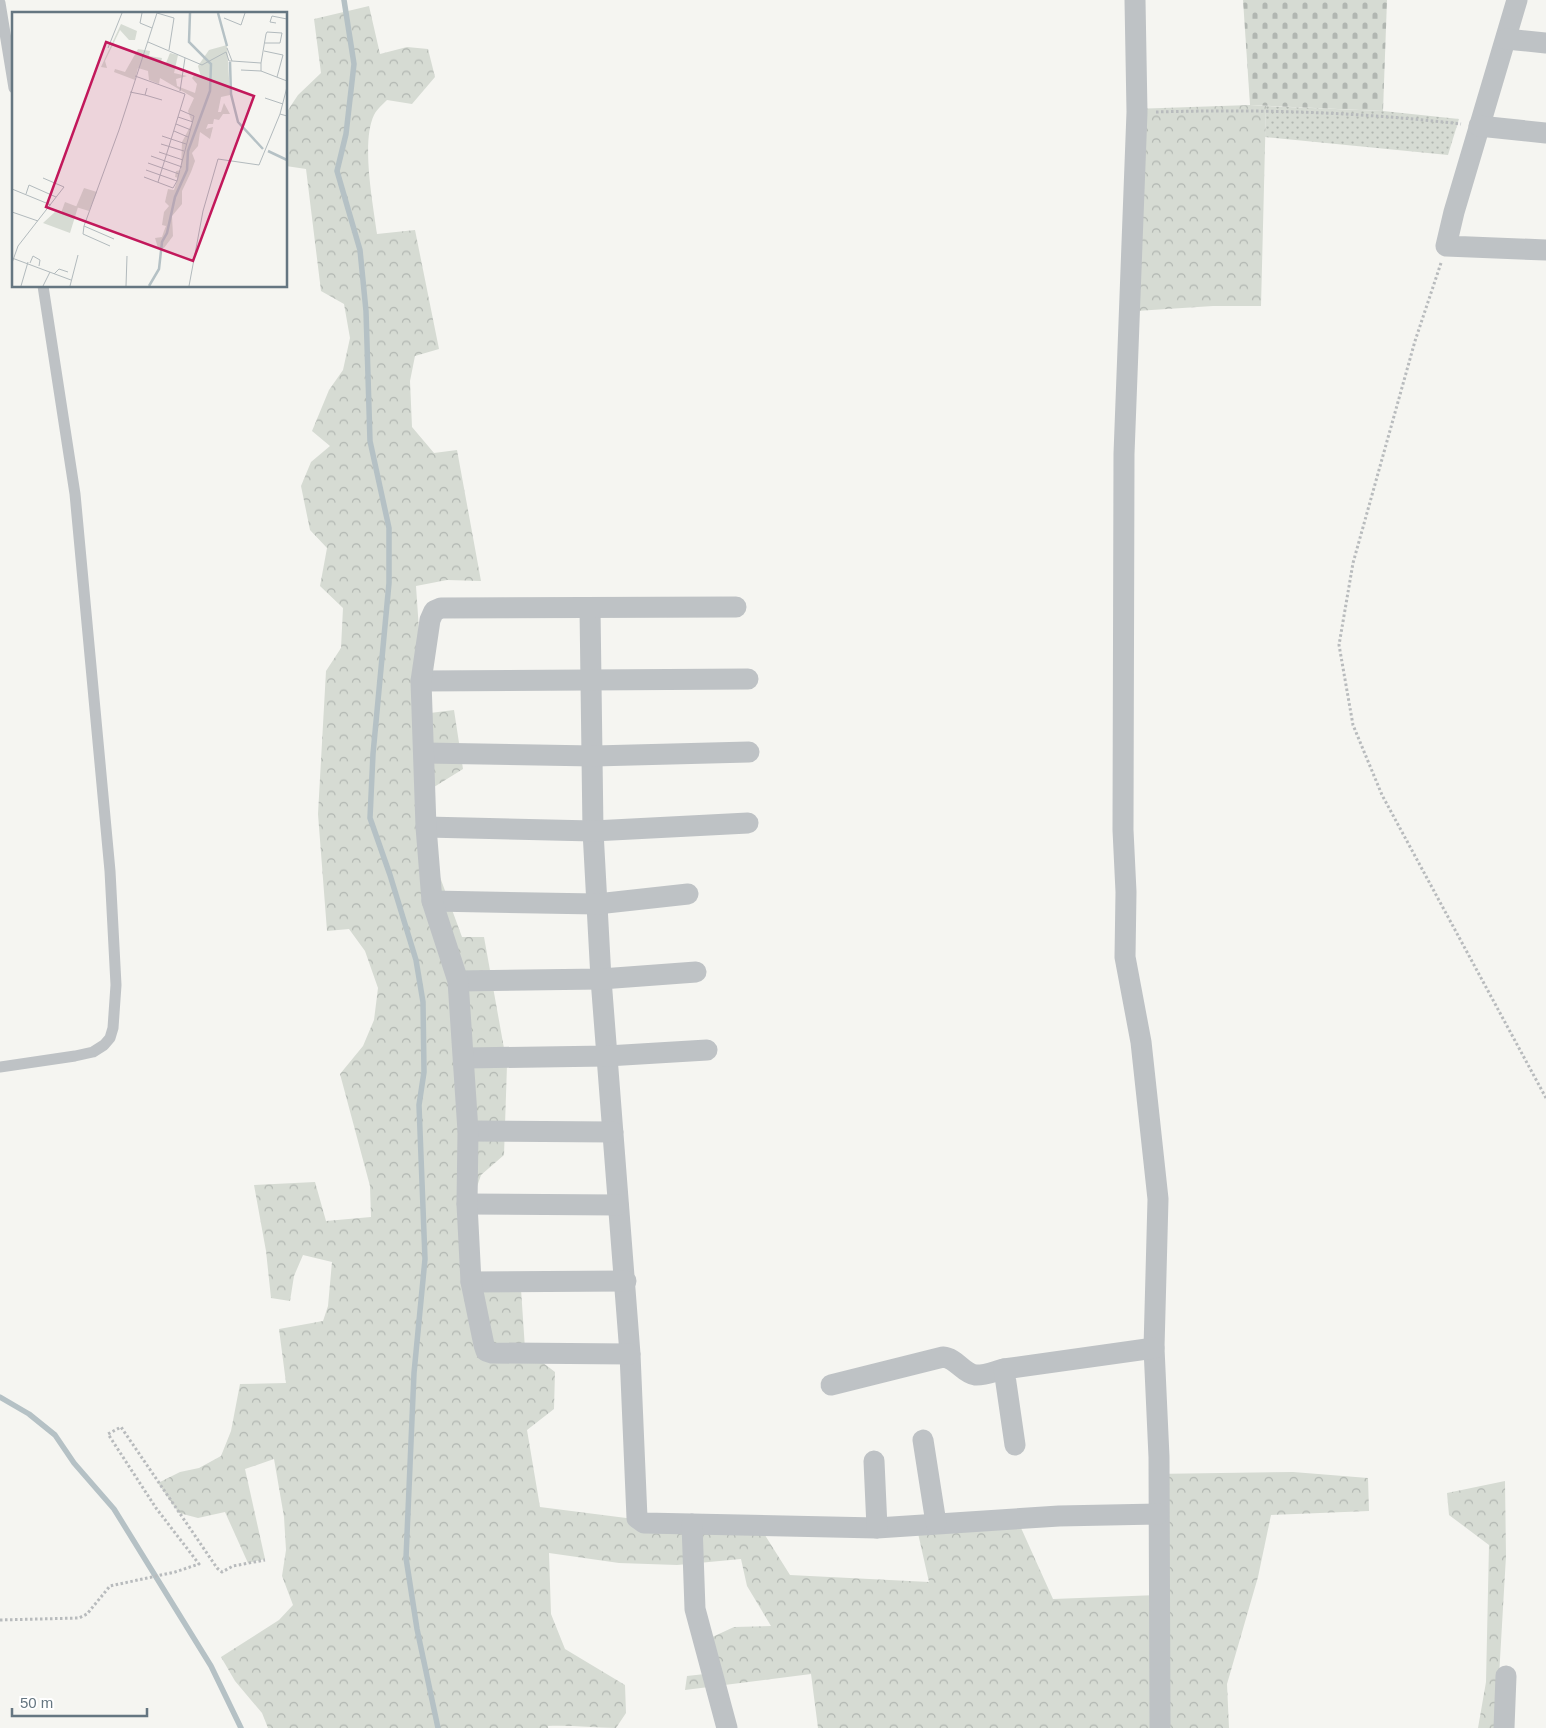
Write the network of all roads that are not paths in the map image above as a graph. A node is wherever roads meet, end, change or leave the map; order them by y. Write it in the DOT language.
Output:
graph roads {
  1 [pos="1135,0"];
  2 [pos="1517,0"];
  3 [pos="0,3"];
  4 [pos="1506,39"];
  5 [pos="1546,42"];
  6 [pos="12,76"];
  7 [pos="1479,126"];
  8 [pos="1546,133"];
  9 [pos="1546,250"];
  10 [pos="43,288"];
  11 [pos="736,607"];
  12 [pos="590,608"];
  13 [pos="748,678"];
  14 [pos="421,681"];
  15 [pos="592,681"];
  16 [pos="749,752"];
  17 [pos="424,753"];
  18 [pos="594,756"];
  19 [pos="748,823"];
  20 [pos="426,827"];
  21 [pos="593,831"];
  22 [pos="688,894"];
  23 [pos="432,901"];
  24 [pos="597,904"];
  25 [pos="696,972"];
  26 [pos="601,979"];
  27 [pos="458,980"];
  28 [pos="707,1050"];
  29 [pos="608,1056"];
  30 [pos="464,1058"];
  31 [pos="0,1067"];
  32 [pos="468,1131"];
  33 [pos="613,1132"];
  34 [pos="467,1204"];
  35 [pos="618,1205"];
  36 [pos="626,1281"];
  37 [pos="471,1282"];
  38 [pos="1154,1348"];
  39 [pos="630,1354"];
  40 [pos="1004,1369"];
  41 [pos="831,1386"];
  42 [pos="923,1440"];
  43 [pos="1014,1445"];
  44 [pos="874,1461"];
  45 [pos="1158,1514"];
  46 [pos="936,1523"];
  47 [pos="692,1524"];
  48 [pos="878,1528"];
  49 [pos="1506,1676"];
  50 [pos="728,1728"];
  51 [pos="1160,1728"];
  52 [pos="1504,1728"];
  1 -- 38 [label="street"];
  2 -- 4 [label="street"];
  3 -- 6 [label="lane"];
  4 -- 5 [label="street"];
  4 -- 7 [label="street"];
  7 -- 8 [label="street"];
  7 -- 9 [label="street"];
  10 -- 31 [label="lane"];
  11 -- 12 [label="street"];
  12 -- 14 [label="street"];
  12 -- 15 [label="street"];
  13 -- 15 [label="street"];
  14 -- 15 [label="street"];
  14 -- 17 [label="street"];
  15 -- 18 [label="street"];
  16 -- 18 [label="street"];
  17 -- 18 [label="street"];
  17 -- 20 [label="street"];
  18 -- 21 [label="street"];
  19 -- 21 [label="street"];
  20 -- 21 [label="street"];
  20 -- 23 [label="street"];
  21 -- 24 [label="street"];
  22 -- 24 [label="street"];
  23 -- 24 [label="street"];
  23 -- 27 [label="street"];
  24 -- 26 [label="street"];
  25 -- 26 [label="street"];
  26 -- 27 [label="street"];
  26 -- 29 [label="street"];
  27 -- 30 [label="street"];
  28 -- 29 [label="street"];
  29 -- 30 [label="street"];
  29 -- 33 [label="street"];
  30 -- 32 [label="street"];
  32 -- 33 [label="street"];
  32 -- 34 [label="street"];
  33 -- 35 [label="street"];
  34 -- 35 [label="street"];
  34 -- 37 [label="street"];
  35 -- 36 [label="street"];
  36 -- 37 [label="street"];
  36 -- 39 [label="street"];
  37 -- 39 [label="street"];
  38 -- 40 [label="street"];
  38 -- 45 [label="street"];
  39 -- 47 [label="street"];
  40 -- 41 [label="street"];
  40 -- 43 [label="street"];
  42 -- 46 [label="street"];
  44 -- 48 [label="street"];
  45 -- 46 [label="street"];
  45 -- 51 [label="street"];
  46 -- 48 [label="street"];
  47 -- 48 [label="street"];
  47 -- 50 [label="street"];
  49 -- 52 [label="street"];
}
